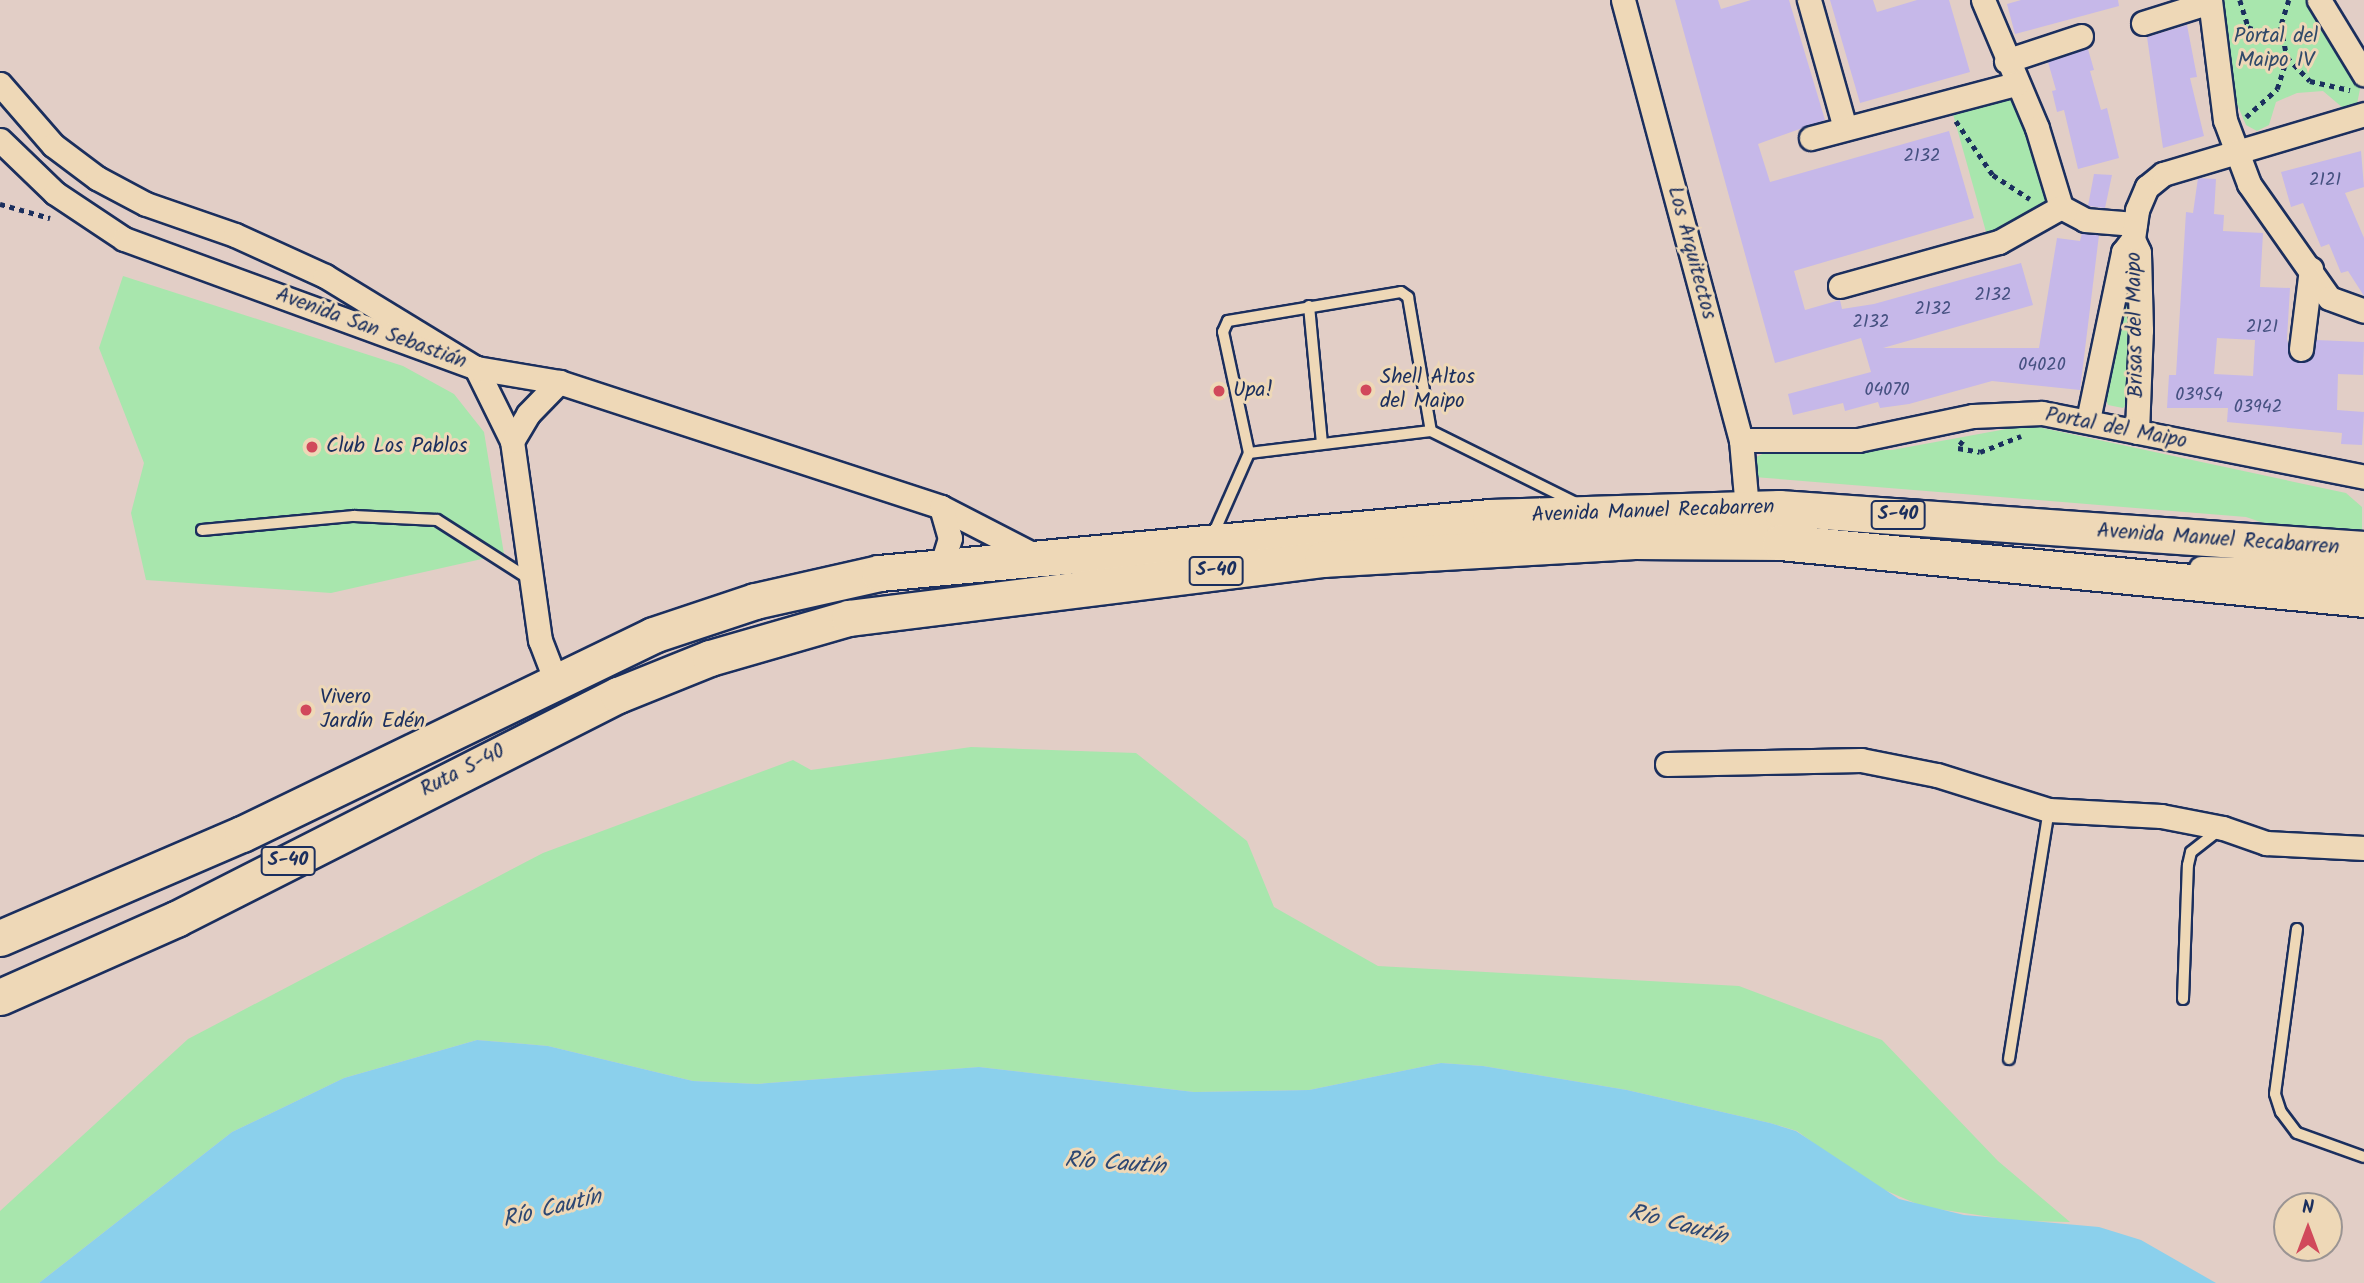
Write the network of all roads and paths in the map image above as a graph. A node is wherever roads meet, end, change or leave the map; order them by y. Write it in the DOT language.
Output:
graph roads {
  1 [pos="1623,0"];
  2 [pos="1809,0"];
  3 [pos="1983,0"];
  4 [pos="2240,0"];
  5 [pos="2290,0"];
  6 [pos="2319,0"];
  7 [pos="2210,1"];
  8 [pos="2143,23"];
  9 [pos="2081,36"];
  10 [pos="2282,40"];
  11 [pos="2287,57"];
  12 [pos="2006,61"];
  13 [pos="2363,80"];
  14 [pos="0,84"];
  15 [pos="2017,84"];
  16 [pos="2364,114"];
  17 [pos="1954,115"];
  18 [pos="1845,128"];
  19 [pos="2227,128"];
  20 [pos="1811,138"];
  21 [pos="0,140"];
  22 [pos="2234,153"];
  23 [pos="2056,210"];
  24 [pos="2134,232"];
  25 [pos="2311,269"];
  26 [pos="1840,286"];
  27 [pos="1309,306"];
  28 [pos="2364,311"];
  29 [pos="2301,349"];
  30 [pos="476,368"];
  31 [pos="559,382"];
  32 [pos="2088,421"];
  33 [pos="1431,430"];
  34 [pos="2137,432"];
  35 [pos="1741,440"];
  36 [pos="512,441"];
  37 [pos="1322,443"];
  38 [pos="1249,453"];
  39 [pos="2364,477"];
  40 [pos="941,507"];
  41 [pos="1747,509"];
  42 [pos="1596,512"];
  43 [pos="202,530"];
  44 [pos="1210,540"];
  45 [pos="2364,549"];
  46 [pos="1035,556"];
  47 [pos="942,564"];
  48 [pos="2364,571"];
  49 [pos="2089,573"];
  50 [pos="531,581"];
  51 [pos="2364,598"];
  52 [pos="946,602"];
  53 [pos="555,679"];
  54 [pos="573,717"];
  55 [pos="1667,764"];
  56 [pos="2049,810"];
  57 [pos="2223,828"];
  58 [pos="2364,848"];
  59 [pos="2297,929"];
  60 [pos="0,937"];
  61 [pos="0,997"];
  62 [pos="2183,999"];
  63 [pos="2009,1059"];
  64 [pos="2364,1157"];
  1 -- 35 [label="street, Los Arquitectos"];
  2 -- 18 [label="street"];
  3 -- 12 [label="street"];
  4 -- 10 [label="path"];
  5 -- 10 [label="path"];
  6 -- 13 [label="street"];
  7 -- 8 [label="street"];
  7 -- 19 [label="street"];
  9 -- 12 [label="street"];
  10 -- 11 [label="path"];
  11 -- 13 [label="path"];
  11 -- 19 [label="path"];
  12 -- 15 [label="street"];
  14 -- 30 [label="street, Avenida San Sebastián"];
  15 -- 18 [label="street"];
  15 -- 23 [label="street"];
  16 -- 22 [label="street"];
  17 -- 23 [label="path"];
  18 -- 20 [label="street"];
  19 -- 22 [label="street"];
  21 -- 30 [label="street, Avenida San Sebastián"];
  22 -- 24 [label="street"];
  22 -- 25 [label="street"];
  23 -- 24 [label="street, Brisas del Maipo"];
  23 -- 26 [label="street"];
  24 -- 32 [label="street, Brisas del Maipo"];
  24 -- 34 [label="street, Brisas del Maipo"];
  25 -- 28 [label="street"];
  25 -- 29 [label="street"];
  27 -- 33 [label="lane"];
  27 -- 37 [label="lane"];
  27 -- 38 [label="lane"];
  30 -- 31 [label="street"];
  30 -- 36 [label="street"];
  31 -- 36 [label="street"];
  31 -- 40 [label="street"];
  32 -- 34 [label="street, Portal del Maipo"];
  32 -- 35 [label="street, Portal del Maipo"];
  33 -- 37 [label="lane"];
  33 -- 42 [label="lane"];
  34 -- 39 [label="street, Portal del Maipo"];
  35 -- 41 [label="street, Los Arquitectos"];
  36 -- 50 [label="street"];
  37 -- 38 [label="lane"];
  38 -- 44 [label="lane"];
  40 -- 46 [label="street"];
  40 -- 47 [label="street"];
  41 -- 42 [label="main road, Avenida Manuel Recabarren / S-40"];
  41 -- 45 [label="main road, Avenida Manuel Recabarren / S-40"];
  42 -- 44 [label="main road, Avenida Manuel Recabarren / S-40"];
  43 -- 50 [label="lane"];
  44 -- 46 [label="main road, Avenida Manuel Recabarren / S-40"];
  46 -- 47 [label="main road, Avenida Manuel Recabarren / S-40"];
  47 -- 53 [label="main road, Ruta S-40 / S-40"];
  48 -- 49 [label="street"];
  49 -- 51 [label="main road, Avenida Manuel Recabarren / S-40"];
  49 -- 52 [label="main road, Avenida Manuel Recabarren / S-40"];
  50 -- 53 [label="street"];
  52 -- 54 [label="main road, Ruta S-40 / S-40"];
  53 -- 54 [label="main road"];
  53 -- 60 [label="main road, Ruta S-40 / S-40"];
  54 -- 61 [label="main road, Ruta S-40 / S-40"];
  55 -- 56 [label="street"];
  56 -- 57 [label="street"];
  56 -- 63 [label="lane"];
  57 -- 58 [label="street"];
  57 -- 62 [label="lane"];
  59 -- 64 [label="lane"];
}
